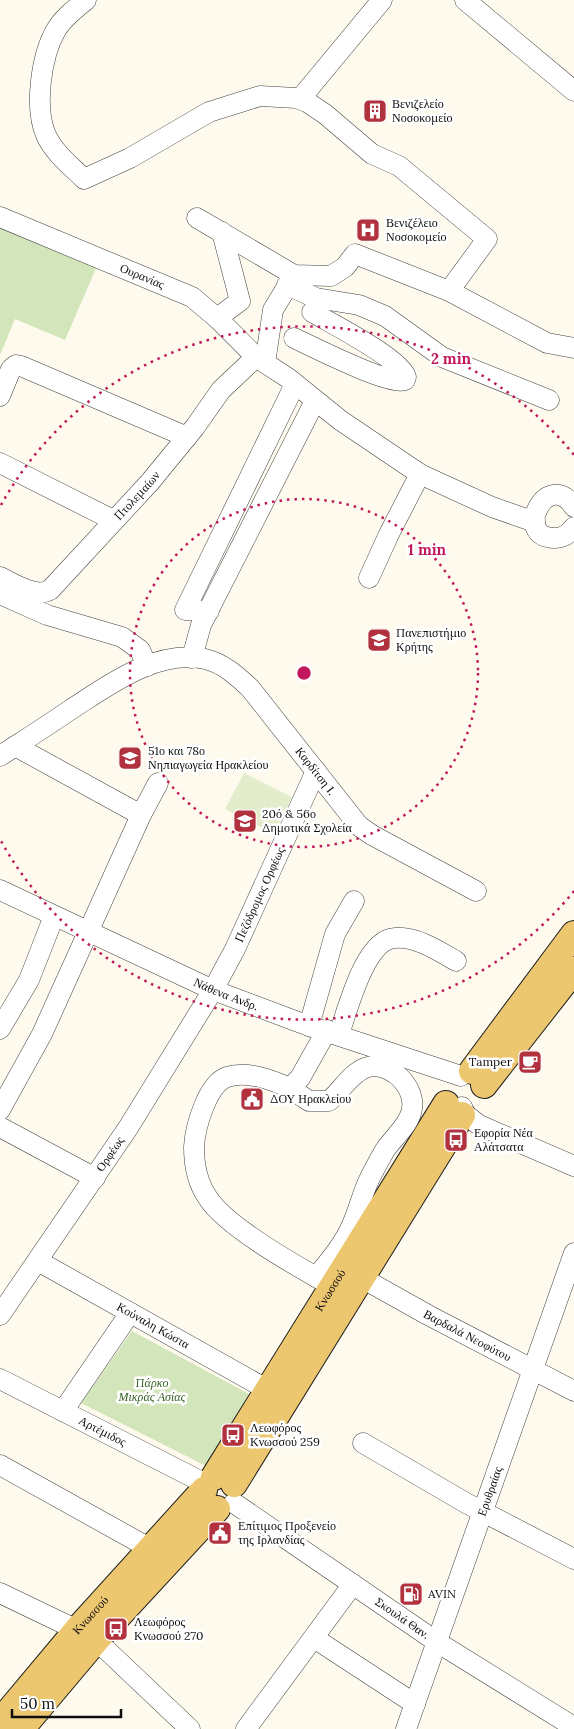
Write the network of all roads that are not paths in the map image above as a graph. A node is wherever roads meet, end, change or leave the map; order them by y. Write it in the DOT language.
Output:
graph roads {
  1 [pos="86,0"];
  2 [pos="382,0"];
  3 [pos="464,0"];
  4 [pos="574,91"];
  5 [pos="300,99"];
  6 [pos="0,217"];
  7 [pos="197,218"];
  8 [pos="222,232"];
  9 [pos="291,280"];
  10 [pos="449,291"];
  11 [pos="314,305"];
  12 [pos="217,318"];
  13 [pos="294,338"];
  14 [pos="574,348"];
  15 [pos="263,354"];
  16 [pos="294,384"];
  17 [pos="1,389"];
  18 [pos="549,400"];
  19 [pos="315,401"];
  20 [pos="187,437"];
  21 [pos="0,463"];
  22 [pos="420,474"];
  23 [pos="573,519"];
  24 [pos="113,520"];
  25 [pos="535,522"];
  26 [pos="0,577"];
  27 [pos="370,578"];
  28 [pos="0,594"];
  29 [pos="37,601"];
  30 [pos="208,611"];
  31 [pos="192,658"];
  32 [pos="148,666"];
  33 [pos="8,751"];
  34 [pos="316,771"];
  35 [pos="158,783"];
  36 [pos="140,815"];
  37 [pos="0,890"];
  38 [pos="476,891"];
  39 [pos="354,901"];
  40 [pos="54,916"];
  41 [pos="88,933"];
  42 [pos="574,934"];
  43 [pos="456,961"];
  44 [pos="574,970"];
  45 [pos="213,990"];
  46 [pos="0,1029"];
  47 [pos="325,1030"];
  48 [pos="473,1078"];
  49 [pos="290,1088"];
  50 [pos="0,1110"];
  51 [pos="459,1110"];
  52 [pos="0,1127"];
  53 [pos="574,1166"];
  54 [pos="95,1178"];
  55 [pos="574,1253"];
  56 [pos="38,1262"];
  57 [pos="362,1278"];
  58 [pos="324,1281"];
  59 [pos="130,1313"];
  60 [pos="0,1315"];
  61 [pos="533,1370"];
  62 [pos="0,1380"];
  63 [pos="268,1390"];
  64 [pos="574,1391"];
  65 [pos="64,1411"];
  66 [pos="363,1443"];
  67 [pos="0,1464"];
  68 [pos="218,1491"];
  69 [pos="483,1512"];
  70 [pos="151,1549"];
  71 [pos="574,1559"];
  72 [pos="353,1584"];
  73 [pos="0,1593"];
  74 [pos="87,1635"];
  75 [pos="314,1638"];
  76 [pos="436,1642"];
  77 [pos="415,1704"];
  78 [pos="8,1714"];
  79 [pos="570,1721"];
  80 [pos="190,1729"];
  81 [pos="246,1729"];
  82 [pos="406,1729"];
  1 -- 5 [label="street"];
  2 -- 5 [label="street"];
  3 -- 4 [label="street"];
  5 -- 10 [label="street"];
  6 -- 12 [label="street, Ουρανίας"];
  7 -- 8 [label="street"];
  8 -- 9 [label="street"];
  8 -- 12 [label="street"];
  9 -- 10 [label="street"];
  9 -- 11 [label="street"];
  9 -- 15 [label="street"];
  10 -- 14 [label="street"];
  11 -- 13 [label="street"];
  11 -- 13 [label="street"];
  11 -- 18 [label="street"];
  12 -- 15 [label="street, Ουρανίας"];
  13 -- 15 [label="street"];
  15 -- 16 [label="street"];
  15 -- 20 [label="street, Πτολεμαίων"];
  16 -- 19 [label="street"];
  16 -- 30 [label="street"];
  17 -- 20 [label="street"];
  19 -- 22 [label="street"];
  19 -- 30 [label="street"];
  20 -- 24 [label="street, Πτολεμαίων"];
  21 -- 24 [label="street"];
  22 -- 25 [label="street"];
  22 -- 27 [label="street"];
  23 -- 25 [label="street"];
  23 -- 25 [label="street"];
  24 -- 29 [label="street, Πτολεμαίων"];
  26 -- 29 [label="street"];
  28 -- 29 [label="street"];
  29 -- 32 [label="street"];
  30 -- 31 [label="street"];
  31 -- 32 [label="street, Καρδίτση Ι."];
  31 -- 34 [label="street, Καρδίτση Ι."];
  32 -- 33 [label="street, Καρδίτση Ι."];
  33 -- 36 [label="street"];
  34 -- 38 [label="street, Καρδίτση Ι."];
  34 -- 45 [label="street, Πεζόδρομος Ορφέως"];
  35 -- 36 [label="street"];
  36 -- 41 [label="street"];
  37 -- 40 [label="street, Νάθενα Ανδρ."];
  39 -- 47 [label="street"];
  40 -- 41 [label="street, Νάθενα Ανδρ."];
  40 -- 46 [label="street"];
  41 -- 45 [label="street, Νάθενα Ανδρ."];
  41 -- 50 [label="street"];
  42 -- 48 [label="main road"];
  43 -- 47 [label="street"];
  44 -- 48 [label="main road"];
  45 -- 47 [label="street, Νάθενα Ανδρ."];
  45 -- 54 [label="street, Ορφέως"];
  47 -- 48 [label="street, Νάθενα Ανδρ."];
  47 -- 49 [label="street"];
  48 -- 51 [label="main road"];
  49 -- 58 [label="street"];
  49 -- 58 [label="street"];
  51 -- 53 [label="street"];
  51 -- 57 [label="main road, Κνωσσού"];
  51 -- 58 [label="main road, Κνωσσού"];
  52 -- 54 [label="street"];
  54 -- 56 [label="street, Ορφέως"];
  55 -- 61 [label="street, Ερυθραίας"];
  56 -- 59 [label="street, Κούναλη Κώστα"];
  56 -- 60 [label="street, Ορφέως"];
  57 -- 61 [label="street, Βαρδαλά Νεοφύτου"];
  57 -- 68 [label="main road, Κνωσσού"];
  58 -- 63 [label="main road, Κνωσσού"];
  59 -- 63 [label="street, Κούναλη Κώστα"];
  59 -- 65 [label="street"];
  61 -- 64 [label="street, Βαρδαλά Νεοφύτου"];
  61 -- 69 [label="street, Ερυθραίας"];
  62 -- 65 [label="street, Αρτέμιδος"];
  63 -- 68 [label="main road, Κνωσσού"];
  65 -- 68 [label="street, Αρτέμιδος"];
  66 -- 69 [label="street"];
  67 -- 70 [label="street"];
  68 -- 70 [label="main road, Κνωσσού"];
  68 -- 72 [label="street, Σκουλά Θαν."];
  68 -- 74 [label="main road, Κνωσσού"];
  69 -- 71 [label="street"];
  69 -- 76 [label="street, Ερυθραίας"];
  70 -- 74 [label="main road, Κνωσσού"];
  72 -- 75 [label="street"];
  72 -- 76 [label="street, Σκουλά Θαν."];
  73 -- 74 [label="street"];
  74 -- 78 [label="main road, Κνωσσού"];
  74 -- 80 [label="street"];
  75 -- 77 [label="street"];
  75 -- 81 [label="street"];
  76 -- 77 [label="street, Ερυθραίας"];
  76 -- 79 [label="street, Σκουλά Θαν."];
  77 -- 82 [label="street, Ερυθραίας"];
}
